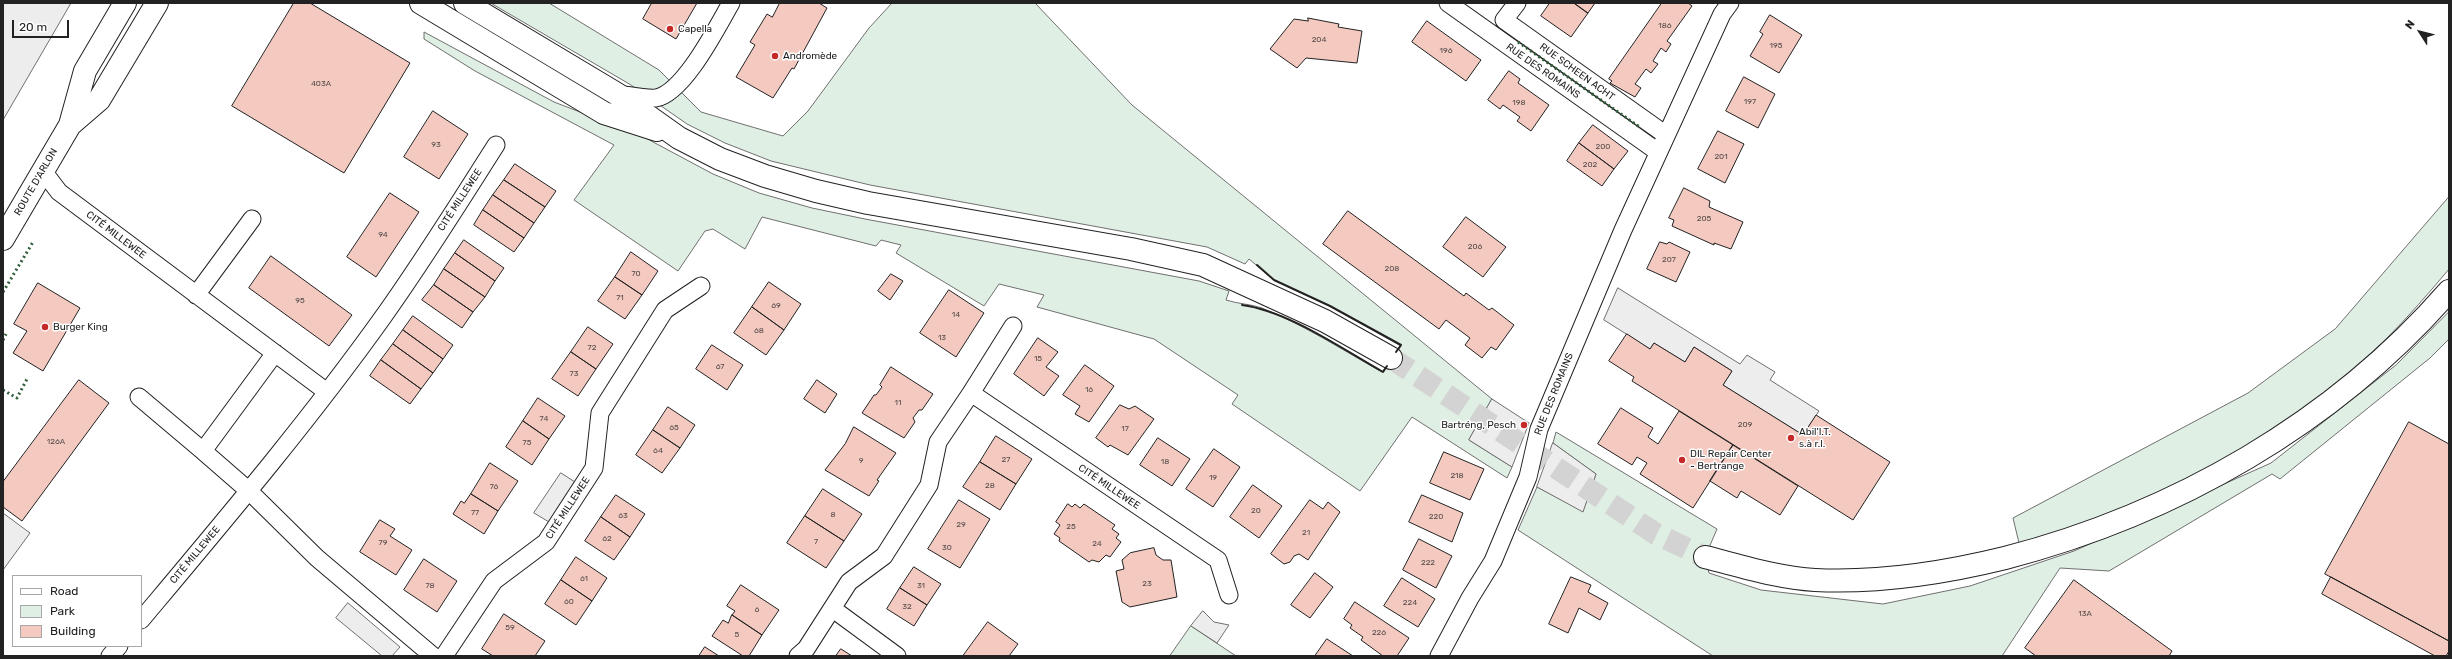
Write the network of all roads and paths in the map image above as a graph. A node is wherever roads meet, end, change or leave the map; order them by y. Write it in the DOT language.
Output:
graph roads {
  1 [pos="125,3"];
  2 [pos="157,3"];
  3 [pos="421,3"];
  4 [pos="465,3"];
  5 [pos="731,3"];
  6 [pos="1448,3"];
  7 [pos="1517,3"];
  8 [pos="1730,3"];
  9 [pos="616,94"];
  10 [pos="70,124"];
  11 [pos="1666,136"];
  12 [pos="679,138"];
  13 [pos="496,145"];
  14 [pos="1658,152"];
  15 [pos="43,171"];
  16 [pos="252,219"];
  17 [pos="3,239"];
  18 [pos="701,286"];
  19 [pos="2449,291"];
  20 [pos="196,294"];
  21 [pos="1013,326"];
  22 [pos="275,353"];
  23 [pos="1391,358"];
  24 [pos="327,392"];
  25 [pos="971,393"];
  26 [pos="139,397"];
  27 [pos="203,451"];
  28 [pos="249,491"];
  29 [pos="1705,557"];
  30 [pos="1229,595"];
  31 [pos="833,609"];
  32 [pos="142,619"];
  33 [pos="118,647"];
  34 [pos="110,656"];
  35 [pos="433,656"];
  36 [pos="444,656"];
  37 [pos="798,656"];
  38 [pos="897,656"];
  39 [pos="1439,656"];
  1 -- 10 [label="main road, ROUTE D'ARLON"];
  2 -- 10 [label="main road, ROUTE D'ARLON"];
  3 -- 12 [label="main road"];
  4 -- 9 [label="main road"];
  5 -- 9 [label="street"];
  6 -- 14 [label="street, RUE DES ROMAINS"];
  7 -- 11 [label="street, RUE SCHEEN ACHT"];
  8 -- 11 [label="street, RUE DES ROMAINS"];
  9 -- 12 [label="main road"];
  10 -- 15 [label="main road, ROUTE D'ARLON"];
  11 -- 14 [label="street, RUE DES ROMAINS"];
  12 -- 23 [label="main road"];
  13 -- 24 [label="street, CITÉ MILLEWEE"];
  14 -- 39 [label="street, RUE DES ROMAINS"];
  15 -- 17 [label="main road, ROUTE D'ARLON"];
  15 -- 20 [label="street, CITÉ MILLEWEE"];
  16 -- 20 [label="street"];
  18 -- 36 [label="street, CITÉ MILLEWEE"];
  19 -- 29 [label="main road"];
  20 -- 22 [label="street, CITÉ MILLEWEE"];
  21 -- 25 [label="street"];
  22 -- 24 [label="street, CITÉ MILLEWEE"];
  22 -- 27 [label="street"];
  24 -- 28 [label="street, CITÉ MILLEWEE"];
  25 -- 30 [label="street, CITÉ MILLEWEE"];
  25 -- 31 [label="street"];
  26 -- 27 [label="street"];
  27 -- 28 [label="street"];
  28 -- 32 [label="street, CITÉ MILLEWEE"];
  28 -- 35 [label="street"];
  31 -- 37 [label="street"];
  31 -- 38 [label="street"];
  33 -- 34 [label="street"];
}
